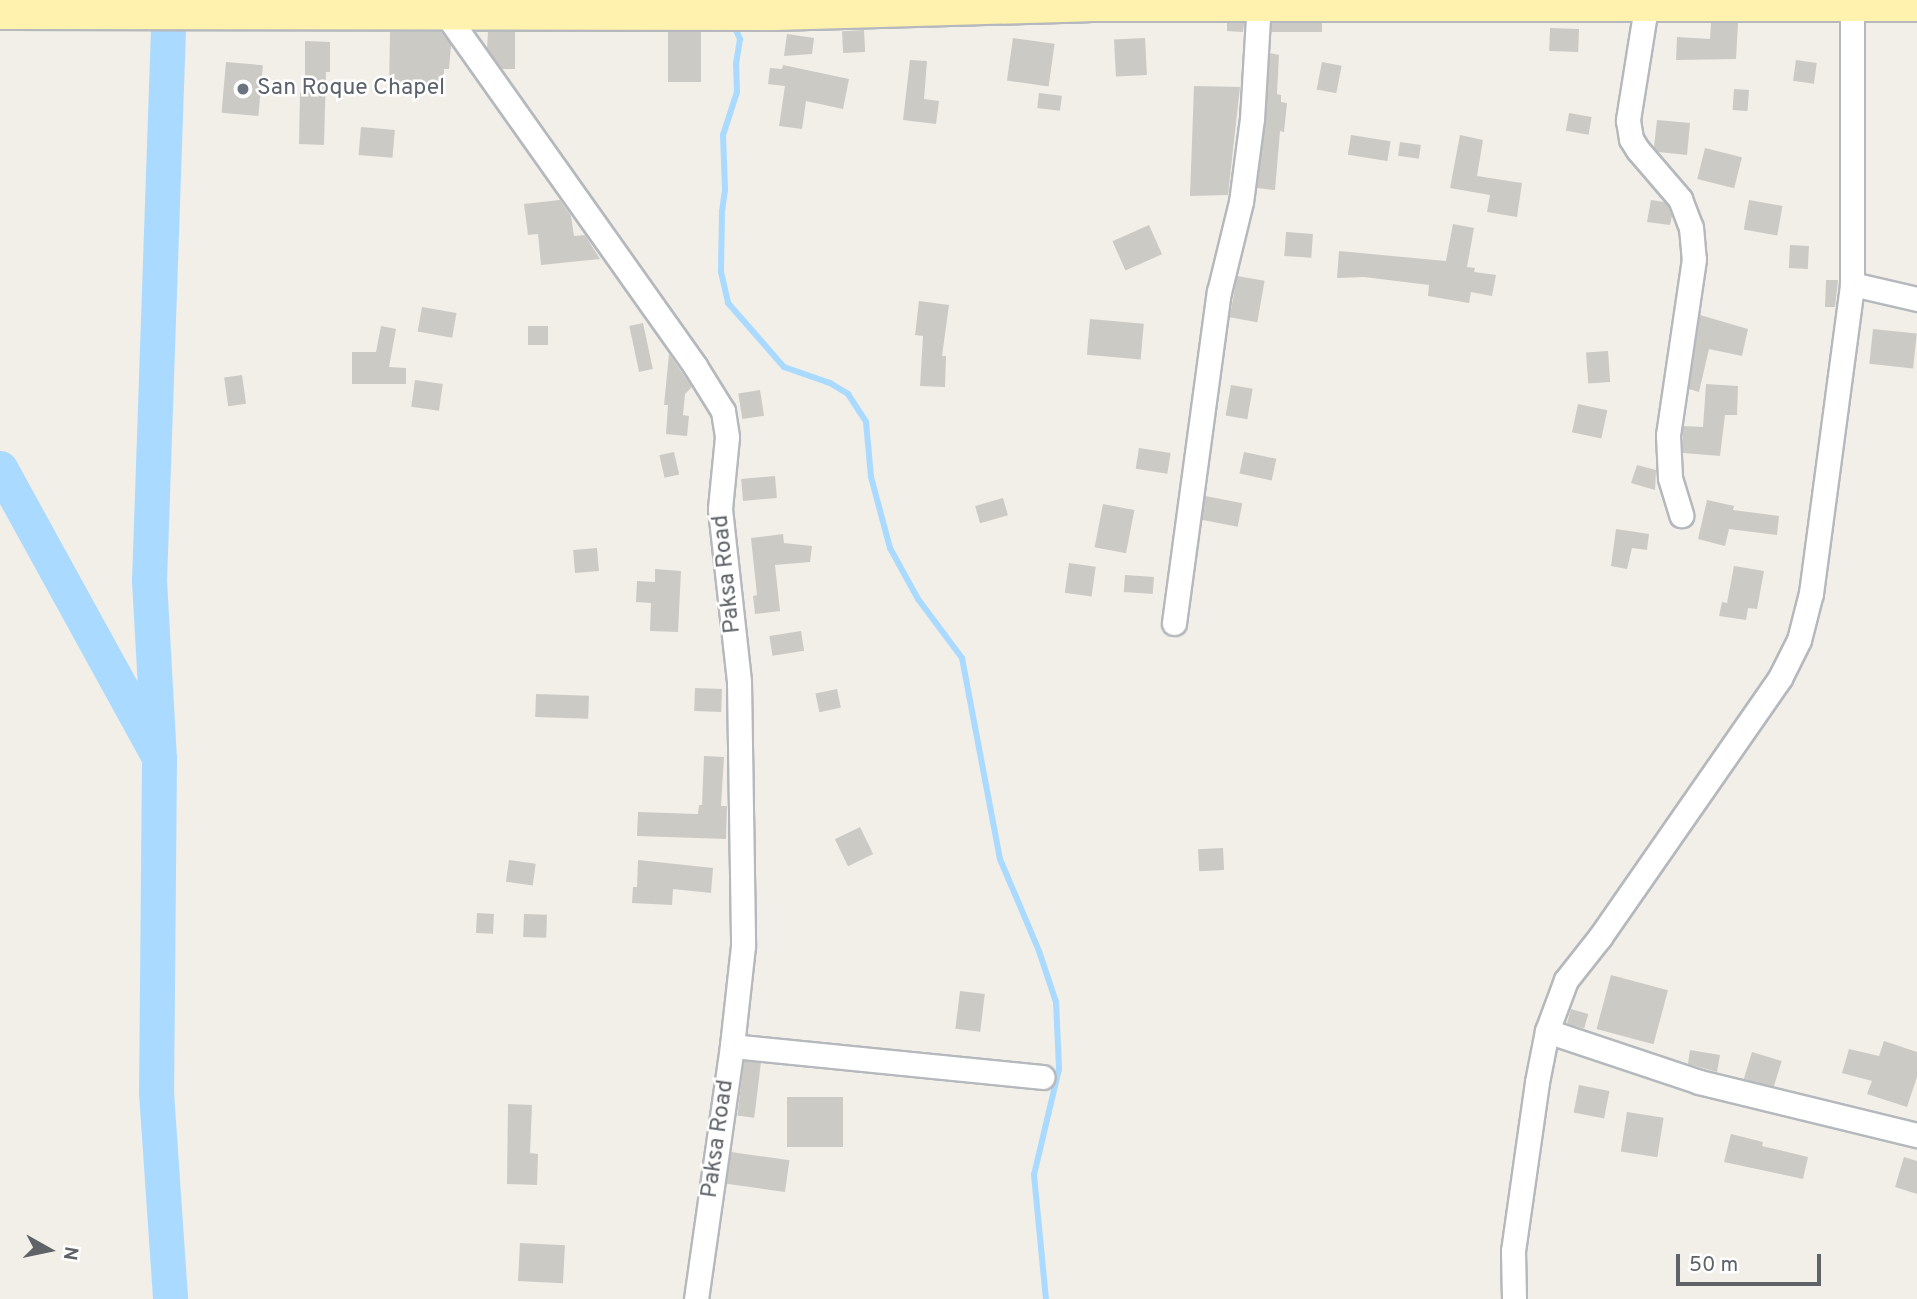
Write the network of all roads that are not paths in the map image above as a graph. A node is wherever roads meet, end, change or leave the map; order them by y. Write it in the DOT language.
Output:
graph roads {
  1 [pos="1087,1"];
  2 [pos="1259,1"];
  3 [pos="1647,1"];
  4 [pos="1852,1"];
  5 [pos="1917,2"];
  6 [pos="0,10"];
  7 [pos="443,10"];
  8 [pos="1852,284"];
  9 [pos="1917,299"];
  10 [pos="1681,515"];
  11 [pos="1174,623"];
  12 [pos="1547,1031"];
  13 [pos="732,1046"];
  14 [pos="1042,1077"];
  15 [pos="1917,1135"];
  16 [pos="697,1289"];
  17 [pos="681,1299"];
  18 [pos="1514,1299"];
  1 -- 2 [label="main road"];
  1 -- 7 [label="main road"];
  2 -- 3 [label="main road"];
  2 -- 11 [label="street"];
  3 -- 4 [label="main road"];
  3 -- 10 [label="street"];
  4 -- 5 [label="main road"];
  4 -- 8 [label="street"];
  6 -- 7 [label="main road"];
  7 -- 13 [label="street, Paksa Road"];
  8 -- 9 [label="street"];
  8 -- 12 [label="street"];
  12 -- 15 [label="street"];
  12 -- 18 [label="street"];
  13 -- 14 [label="street"];
  13 -- 16 [label="street, Paksa Road"];
  16 -- 17 [label="street"];
}
